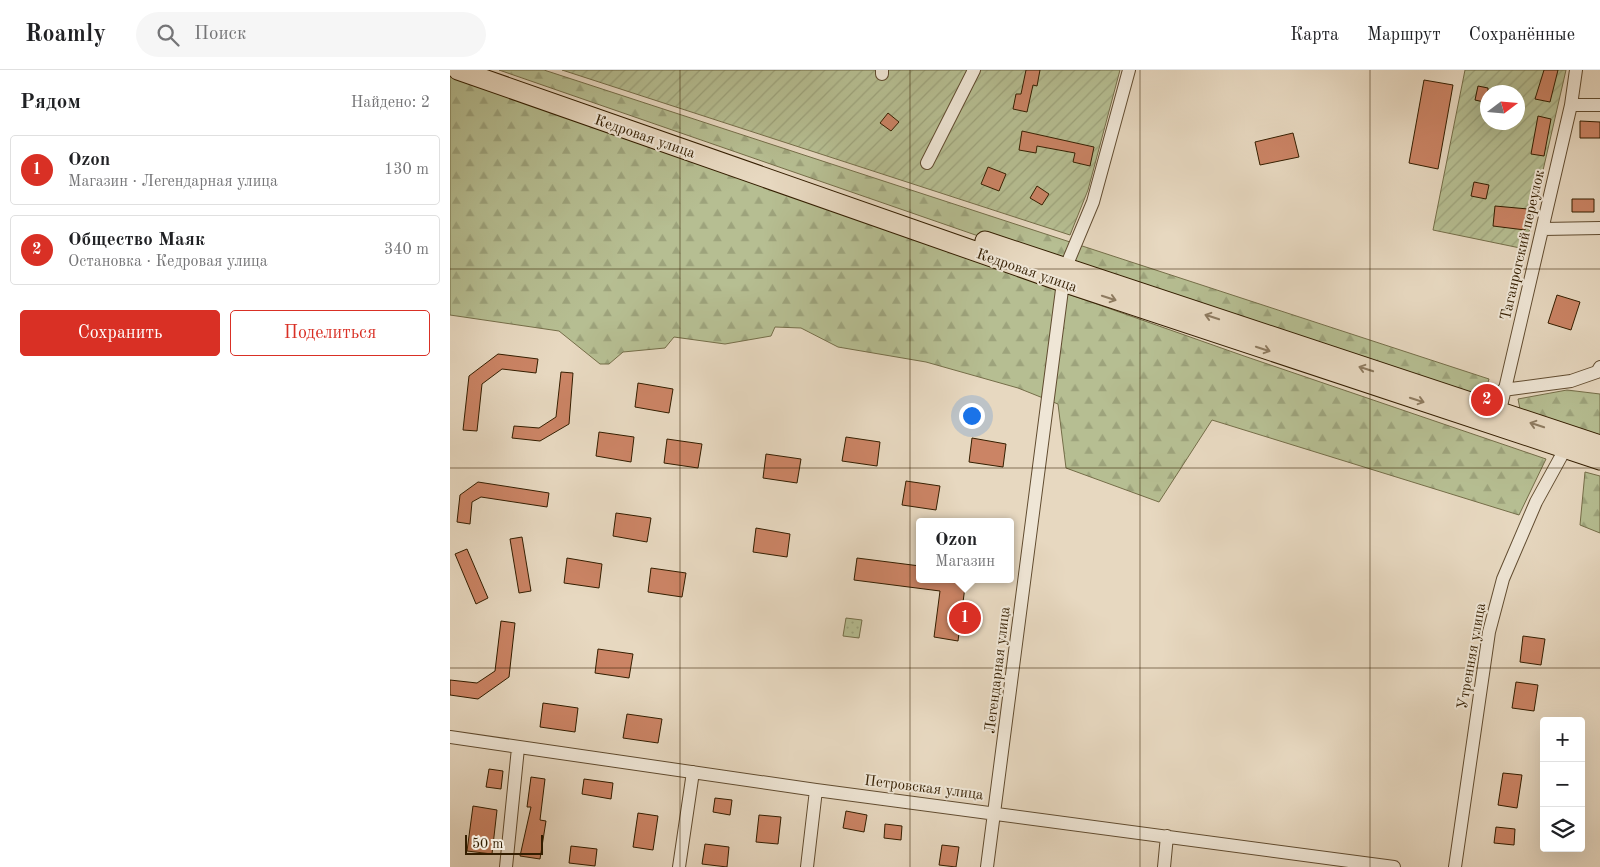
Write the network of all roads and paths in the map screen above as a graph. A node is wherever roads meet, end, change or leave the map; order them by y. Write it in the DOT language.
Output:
graph roads {
  1 [pos="458,70"];
  2 [pos="493,70"];
  3 [pos="974,70"];
  4 [pos="1129,70"];
  5 [pos="1576,70"];
  6 [pos="1571,105"];
  7 [pos="1600,105"];
  8 [pos="927,163"];
  9 [pos="1600,228"];
  10 [pos="1543,229"];
  11 [pos="1064,276"];
  12 [pos="1600,367"];
  13 [pos="1503,390"];
  14 [pos="1498,420"];
  15 [pos="1568,443"];
  16 [pos="1600,445"];
  17 [pos="1600,460"];
  18 [pos="450,737"];
  19 [pos="518,748"];
  20 [pos="693,772"];
  21 [pos="816,790"];
  22 [pos="995,812"];
  23 [pos="1167,836"];
  24 [pos="1329,864"];
  25 [pos="506,867"];
  26 [pos="679,867"];
  27 [pos="806,867"];
  28 [pos="988,867"];
  29 [pos="1164,867"];
  30 [pos="1394,867"];
  31 [pos="1455,867"];
  1 -- 11 [label="main road, Кедровая улица"];
  2 -- 11 [label="main road, Кедровая улица"];
  3 -- 8 [label="street"];
  4 -- 11 [label="street, Легендарная улица"];
  5 -- 6 [label="street, Таганрогский переулок"];
  6 -- 7 [label="street"];
  6 -- 10 [label="street, Таганрогский переулок"];
  9 -- 10 [label="street"];
  10 -- 13 [label="street, Таганрогский переулок"];
  11 -- 14 [label="main road, Кедровая улица"];
  11 -- 22 [label="street, Легендарная улица"];
  12 -- 13 [label="street"];
  13 -- 14 [label="street, Таганрогский переулок"];
  14 -- 15 [label="main road, Кедровая улица"];
  15 -- 16 [label="main road, Кедровая улица"];
  15 -- 17 [label="main road, Кедровая улица"];
  15 -- 31 [label="street, Утренняя улица"];
  18 -- 19 [label="street, Петровская улица"];
  19 -- 20 [label="street, Петровская улица"];
  19 -- 25 [label="street"];
  20 -- 21 [label="street, Петровская улица"];
  20 -- 26 [label="street"];
  21 -- 22 [label="street, Петровская улица"];
  21 -- 27 [label="street"];
  22 -- 23 [label="street, Петровская улица"];
  22 -- 28 [label="street, Легендарная улица"];
  23 -- 24 [label="street, Петровская улица"];
  23 -- 29 [label="street"];
  24 -- 30 [label="street, Петровская улица"];
}
